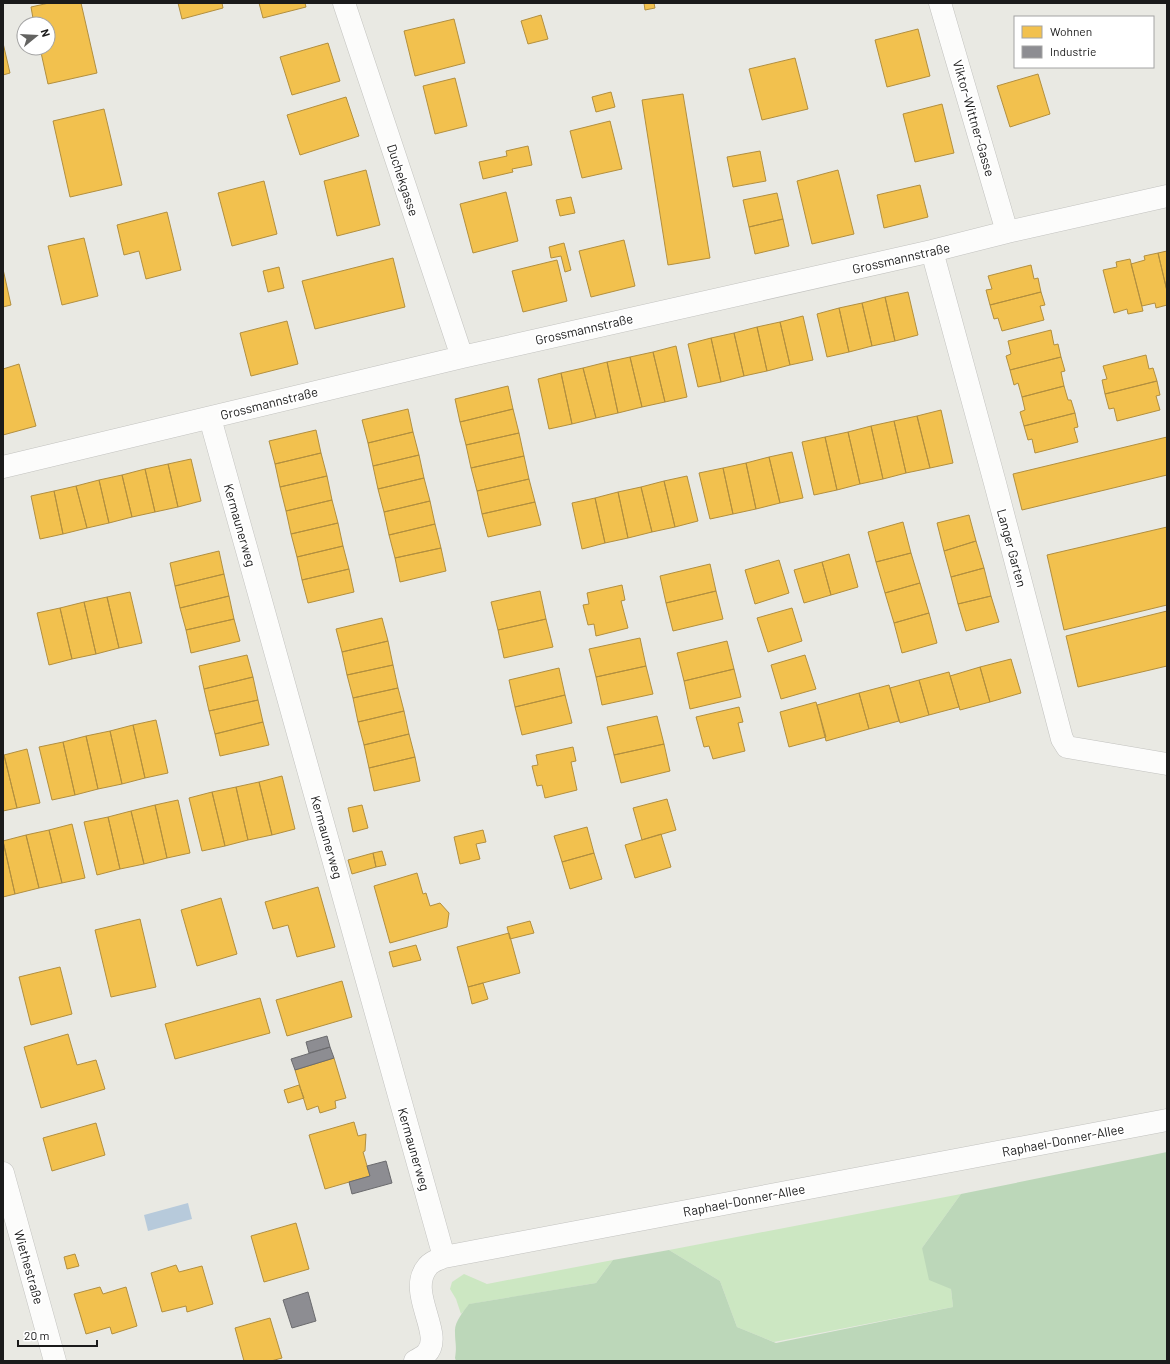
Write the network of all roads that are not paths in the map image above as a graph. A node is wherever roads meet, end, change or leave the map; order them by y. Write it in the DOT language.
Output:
graph roads {
  1 [pos="344,3"];
  2 [pos="940,3"];
  3 [pos="1167,196"];
  4 [pos="1007,232"];
  5 [pos="932,251"];
  6 [pos="462,357"];
  7 [pos="210,418"];
  8 [pos="3,467"];
  9 [pos="1167,764"];
  10 [pos="1167,1120"];
  11 [pos="3,1173"];
  12 [pos="444,1257"];
  13 [pos="424,1359"];
  14 [pos="55,1361"];
  1 -- 6 [label="street, Duchekgasse"];
  2 -- 4 [label="street, Viktor-Wittner-Gasse"];
  3 -- 4 [label="street, Grossmannstraße"];
  4 -- 5 [label="street, Grossmannstraße"];
  5 -- 6 [label="street, Grossmannstraße"];
  5 -- 9 [label="street, Langer Garten"];
  6 -- 7 [label="street, Grossmannstraße"];
  7 -- 8 [label="street, Grossmannstraße"];
  7 -- 12 [label="street, Kermaunerweg"];
  10 -- 12 [label="street, Raphael-Donner-Allee"];
  11 -- 14 [label="street, Wiethestraße"];
  12 -- 13 [label="street, Raphael-Donner-Allee"];
}
